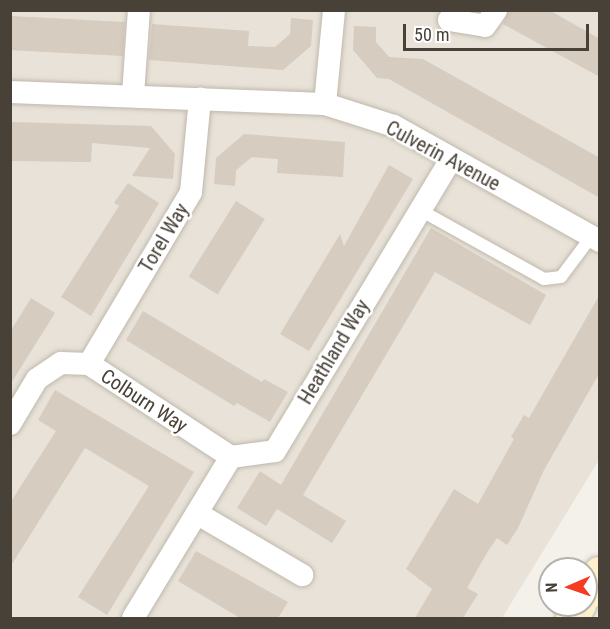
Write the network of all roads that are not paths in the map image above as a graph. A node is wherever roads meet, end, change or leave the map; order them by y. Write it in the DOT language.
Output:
graph roads {
  1 [pos="139,10"];
  2 [pos="334,10"];
  3 [pos="496,10"];
  4 [pos="449,20"];
  5 [pos="10,92"];
  6 [pos="133,95"];
  7 [pos="200,98"];
  8 [pos="325,104"];
  9 [pos="451,159"];
  10 [pos="420,210"];
  11 [pos="595,239"];
  12 [pos="88,364"];
  13 [pos="10,424"];
  14 [pos="231,457"];
  15 [pos="198,514"];
  16 [pos="302,575"];
  17 [pos="133,618"];
  1 -- 6 [label="street"];
  2 -- 8 [label="street"];
  3 -- 4 [label="street"];
  5 -- 6 [label="street, Culverin Avenue"];
  6 -- 7 [label="street, Culverin Avenue"];
  7 -- 8 [label="street, Culverin Avenue"];
  7 -- 12 [label="street, Torel Way"];
  8 -- 9 [label="street, Culverin Avenue"];
  9 -- 10 [label="street, Heathland Way"];
  9 -- 11 [label="street, Culverin Avenue"];
  10 -- 11 [label="lane"];
  10 -- 14 [label="street, Heathland Way"];
  12 -- 13 [label="street, Colburn Way"];
  12 -- 14 [label="street, Colburn Way"];
  14 -- 15 [label="street"];
  15 -- 16 [label="street"];
  15 -- 17 [label="street"];
}
